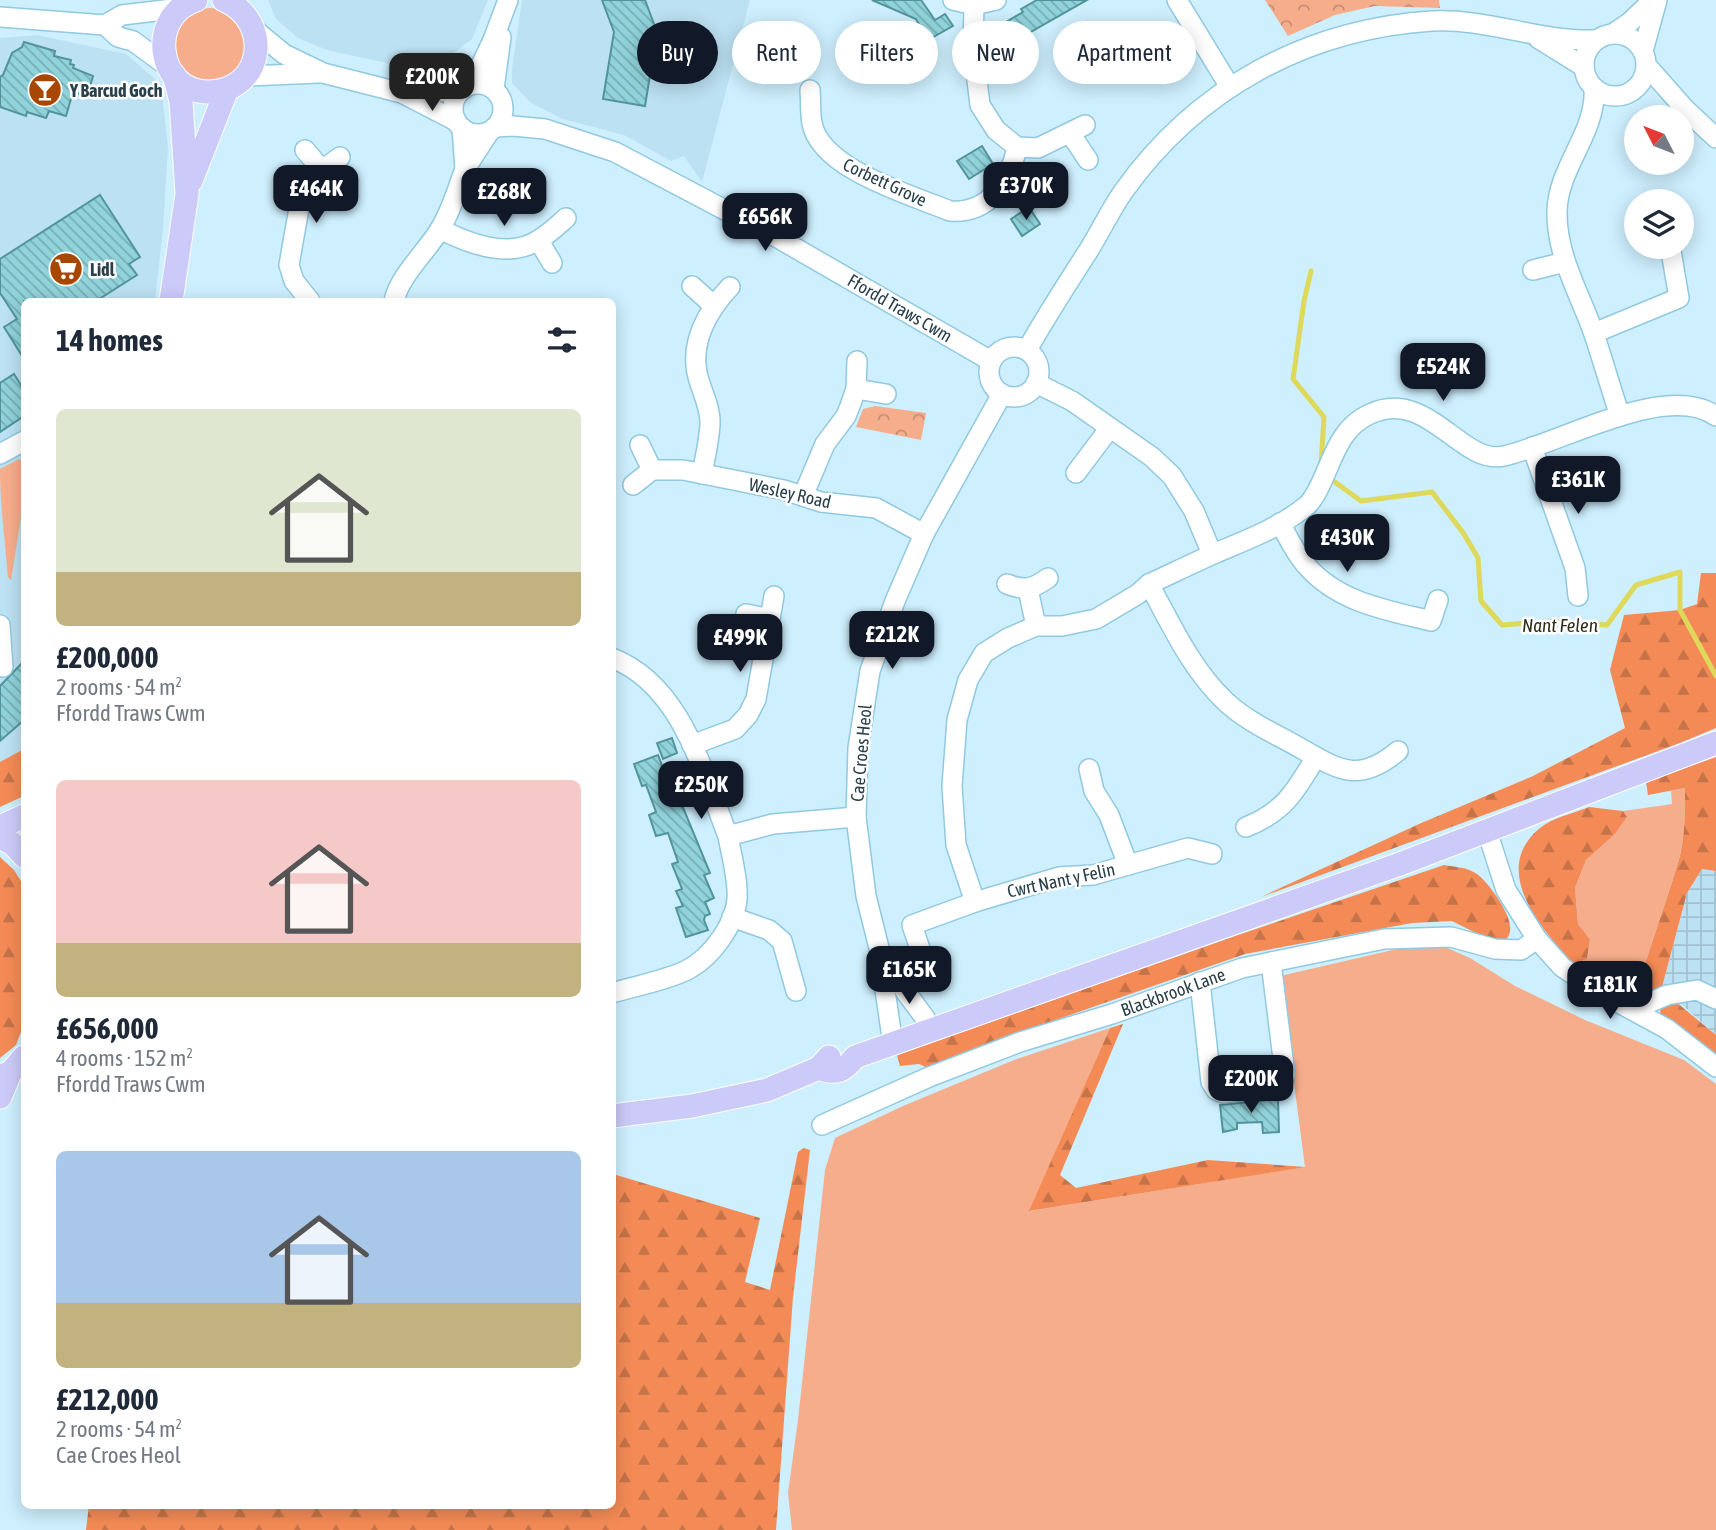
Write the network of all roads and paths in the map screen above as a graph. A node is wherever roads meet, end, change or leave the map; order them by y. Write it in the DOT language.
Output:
graph roads {
  1 [pos="224,0"];
  2 [pos="953,0"];
  3 [pos="996,0"];
  4 [pos="1177,0"];
  5 [pos="1655,0"];
  6 [pos="189,2"];
  7 [pos="507,4"];
  8 [pos="974,5"];
  9 [pos="249,15"];
  10 [pos="0,17"];
  11 [pos="105,25"];
  12 [pos="1614,33"];
  13 [pos="1528,34"];
  14 [pos="1595,40"];
  15 [pos="1645,58"];
  16 [pos="1584,67"];
  17 [pos="171,71"];
  18 [pos="323,73"];
  19 [pos="246,76"];
  20 [pos="1230,87"];
  21 [pos="466,88"];
  22 [pos="1594,88"];
  23 [pos="1636,88"];
  24 [pos="227,89"];
  25 [pos="810,90"];
  26 [pos="402,93"];
  27 [pos="498,95"];
  28 [pos="1616,96"];
  29 [pos="1677,105"];
  30 [pos="1682,105"];
  31 [pos="1694,117"];
  32 [pos="459,124"];
  33 [pos="492,129"];
  34 [pos="545,129"];
  35 [pos="1586,129"];
  36 [pos="1716,138"];
  37 [pos="1017,147"];
  38 [pos="305,150"];
  39 [pos="340,157"];
  40 [pos="1088,160"];
  41 [pos="465,169"];
  42 [pos="322,170"];
  43 [pos="187,194"];
  44 [pos="566,218"];
  45 [pos="440,229"];
  46 [pos="539,241"];
  47 [pos="1672,259"];
  48 [pos="1565,261"];
  49 [pos="552,263"];
  50 [pos="1533,270"];
  51 [pos="692,286"];
  52 [pos="730,287"];
  53 [pos="171,298"];
  54 [pos="308,298"];
  55 [pos="394,298"];
  56 [pos="713,305"];
  57 [pos="1594,333"];
  58 [pos="1027,350"];
  59 [pos="991,360"];
  60 [pos="857,361"];
  61 [pos="1036,383"];
  62 [pos="856,388"];
  63 [pos="886,394"];
  64 [pos="1002,394"];
  65 [pos="1714,410"];
  66 [pos="1620,416"];
  67 [pos="1109,429"];
  68 [pos="21,443"];
  69 [pos="640,445"];
  70 [pos="1532,447"];
  71 [pos="0,454"];
  72 [pos="652,470"];
  73 [pos="1076,473"];
  74 [pos="702,474"];
  75 [pos="633,485"];
  76 [pos="803,496"];
  77 [pos="1280,523"];
  78 [pos="924,534"];
  79 [pos="1212,554"];
  80 [pos="1048,578"];
  81 [pos="1007,584"];
  82 [pos="1149,584"];
  83 [pos="1028,589"];
  84 [pos="774,596"];
  85 [pos="1578,596"];
  86 [pos="1438,600"];
  87 [pos="746,614"];
  88 [pos="770,619"];
  89 [pos="0,625"];
  90 [pos="1036,626"];
  91 [pos="616,659"];
  92 [pos="3,667"];
  93 [pos="1716,743"];
  94 [pos="692,745"];
  95 [pos="1398,751"];
  96 [pos="1316,757"];
  97 [pos="1088,769"];
  98 [pos="21,817"];
  99 [pos="856,817"];
  100 [pos="0,827"];
  101 [pos="1246,827"];
  102 [pos="1487,831"];
  103 [pos="728,836"];
  104 [pos="0,837"];
  105 [pos="21,853"];
  106 [pos="1212,854"];
  107 [pos="1128,865"];
  108 [pos="975,902"];
  109 [pos="732,917"];
  110 [pos="1537,939"];
  111 [pos="922,955"];
  112 [pos="1271,962"];
  113 [pos="887,970"];
  114 [pos="1200,982"];
  115 [pos="796,991"];
  116 [pos="616,992"];
  117 [pos="1716,999"];
  118 [pos="1633,1010"];
  119 [pos="930,1030"];
  120 [pos="894,1042"];
  121 [pos="1716,1067"];
  122 [pos="11,1069"];
  123 [pos="0,1097"];
  124 [pos="616,1116"];
  125 [pos="822,1125"];
  1 -- 9 [label="main road"];
  2 -- 8 [label="street"];
  3 -- 8 [label="street"];
  4 -- 20 [label="street"];
  5 -- 12 [label="street"];
  5 -- 15 [label="street"];
  6 -- 11 [label="street"];
  6 -- 17 [label="main road"];
  7 -- 21 [label="street"];
  7 -- 27 [label="street"];
  8 -- 37 [label="street"];
  9 -- 18 [label="street"];
  9 -- 19 [label="main road"];
  10 -- 11 [label="street"];
  11 -- 17 [label="street"];
  12 -- 14 [label="street"];
  12 -- 15 [label="street"];
  13 -- 14 [label="street"];
  13 -- 16 [label="street"];
  13 -- 20 [label="street"];
  14 -- 16 [label="street"];
  15 -- 23 [label="street"];
  15 -- 30 [label="street"];
  16 -- 22 [label="street"];
  17 -- 24 [label="main road"];
  17 -- 43 [label="main road"];
  18 -- 19 [label="street"];
  18 -- 26 [label="street"];
  19 -- 24 [label="main road"];
  20 -- 58 [label="street"];
  21 -- 26 [label="street"];
  21 -- 27 [label="street"];
  21 -- 32 [label="street"];
  22 -- 28 [label="street"];
  22 -- 35 [label="street"];
  23 -- 28 [label="street"];
  23 -- 29 [label="street"];
  24 -- 43 [label="main road"];
  25 -- 37 [label="street, Corbett Grove"];
  26 -- 32 [label="street"];
  27 -- 33 [label="street"];
  27 -- 34 [label="street, Ffordd Traws Cwm"];
  28 -- 35 [label="street"];
  31 -- 36 [label="street"];
  32 -- 33 [label="street"];
  32 -- 41 [label="street"];
  33 -- 34 [label="street, Ffordd Traws Cwm"];
  33 -- 41 [label="street"];
  34 -- 59 [label="street, Ffordd Traws Cwm"];
  35 -- 48 [label="street"];
  37 -- 40 [label="street"];
  38 -- 42 [label="street"];
  39 -- 42 [label="street"];
  41 -- 45 [label="street"];
  42 -- 54 [label="street"];
  43 -- 53 [label="main road"];
  44 -- 46 [label="street"];
  45 -- 46 [label="street"];
  45 -- 55 [label="street"];
  46 -- 49 [label="street"];
  47 -- 57 [label="street"];
  48 -- 50 [label="street"];
  48 -- 57 [label="street"];
  51 -- 56 [label="street"];
  52 -- 56 [label="street"];
  56 -- 74 [label="street"];
  57 -- 66 [label="street"];
  58 -- 59 [label="street"];
  58 -- 61 [label="street"];
  59 -- 64 [label="street"];
  60 -- 62 [label="street"];
  61 -- 64 [label="street"];
  61 -- 67 [label="street"];
  62 -- 63 [label="street"];
  62 -- 76 [label="street"];
  64 -- 78 [label="street, Cae Croes Heol"];
  65 -- 66 [label="street"];
  66 -- 70 [label="street"];
  67 -- 73 [label="street"];
  67 -- 79 [label="street"];
  68 -- 71 [label="street"];
  69 -- 72 [label="street"];
  70 -- 77 [label="street"];
  70 -- 85 [label="street"];
  72 -- 74 [label="street, Wesley Road"];
  72 -- 75 [label="street"];
  74 -- 76 [label="street, Wesley Road"];
  76 -- 78 [label="street, Wesley Road"];
  77 -- 79 [label="street"];
  77 -- 86 [label="street"];
  78 -- 99 [label="street, Cae Croes Heol"];
  79 -- 82 [label="street"];
  80 -- 83 [label="street"];
  81 -- 83 [label="street"];
  82 -- 90 [label="street"];
  82 -- 96 [label="street"];
  83 -- 90 [label="street"];
  84 -- 88 [label="street"];
  87 -- 88 [label="street"];
  88 -- 94 [label="street"];
  89 -- 92 [label="street"];
  90 -- 108 [label="street"];
  91 -- 94 [label="street"];
  93 -- 102 [label="main road"];
  94 -- 103 [label="street"];
  95 -- 96 [label="street"];
  96 -- 101 [label="street"];
  97 -- 107 [label="street, Cwrt Nant y Felin"];
  98 -- 100 [label="main road"];
  99 -- 103 [label="street"];
  99 -- 113 [label="street, Cae Croes Heol"];
  102 -- 110 [label="street"];
  102 -- 119 [label="main road"];
  103 -- 109 [label="street"];
  104 -- 105 [label="main road"];
  106 -- 107 [label="street"];
  107 -- 108 [label="street, Cwrt Nant y Felin"];
  108 -- 111 [label="street, Cwrt Nant y Felin"];
  109 -- 115 [label="street"];
  109 -- 116 [label="street"];
  110 -- 112 [label="street, Blackbrook Lane"];
  110 -- 118 [label="street"];
  112 -- 114 [label="street, Blackbrook Lane"];
  112 -- 114 [label="street"];
  113 -- 119 [label="street, Cae Croes Heol"];
  113 -- 120 [label="street, Cae Croes Heol"];
  114 -- 125 [label="street, Blackbrook Lane"];
  117 -- 118 [label="street"];
  118 -- 121 [label="street"];
  119 -- 120 [label="main road"];
  120 -- 124 [label="main road"];
  122 -- 123 [label="main road"];
}
